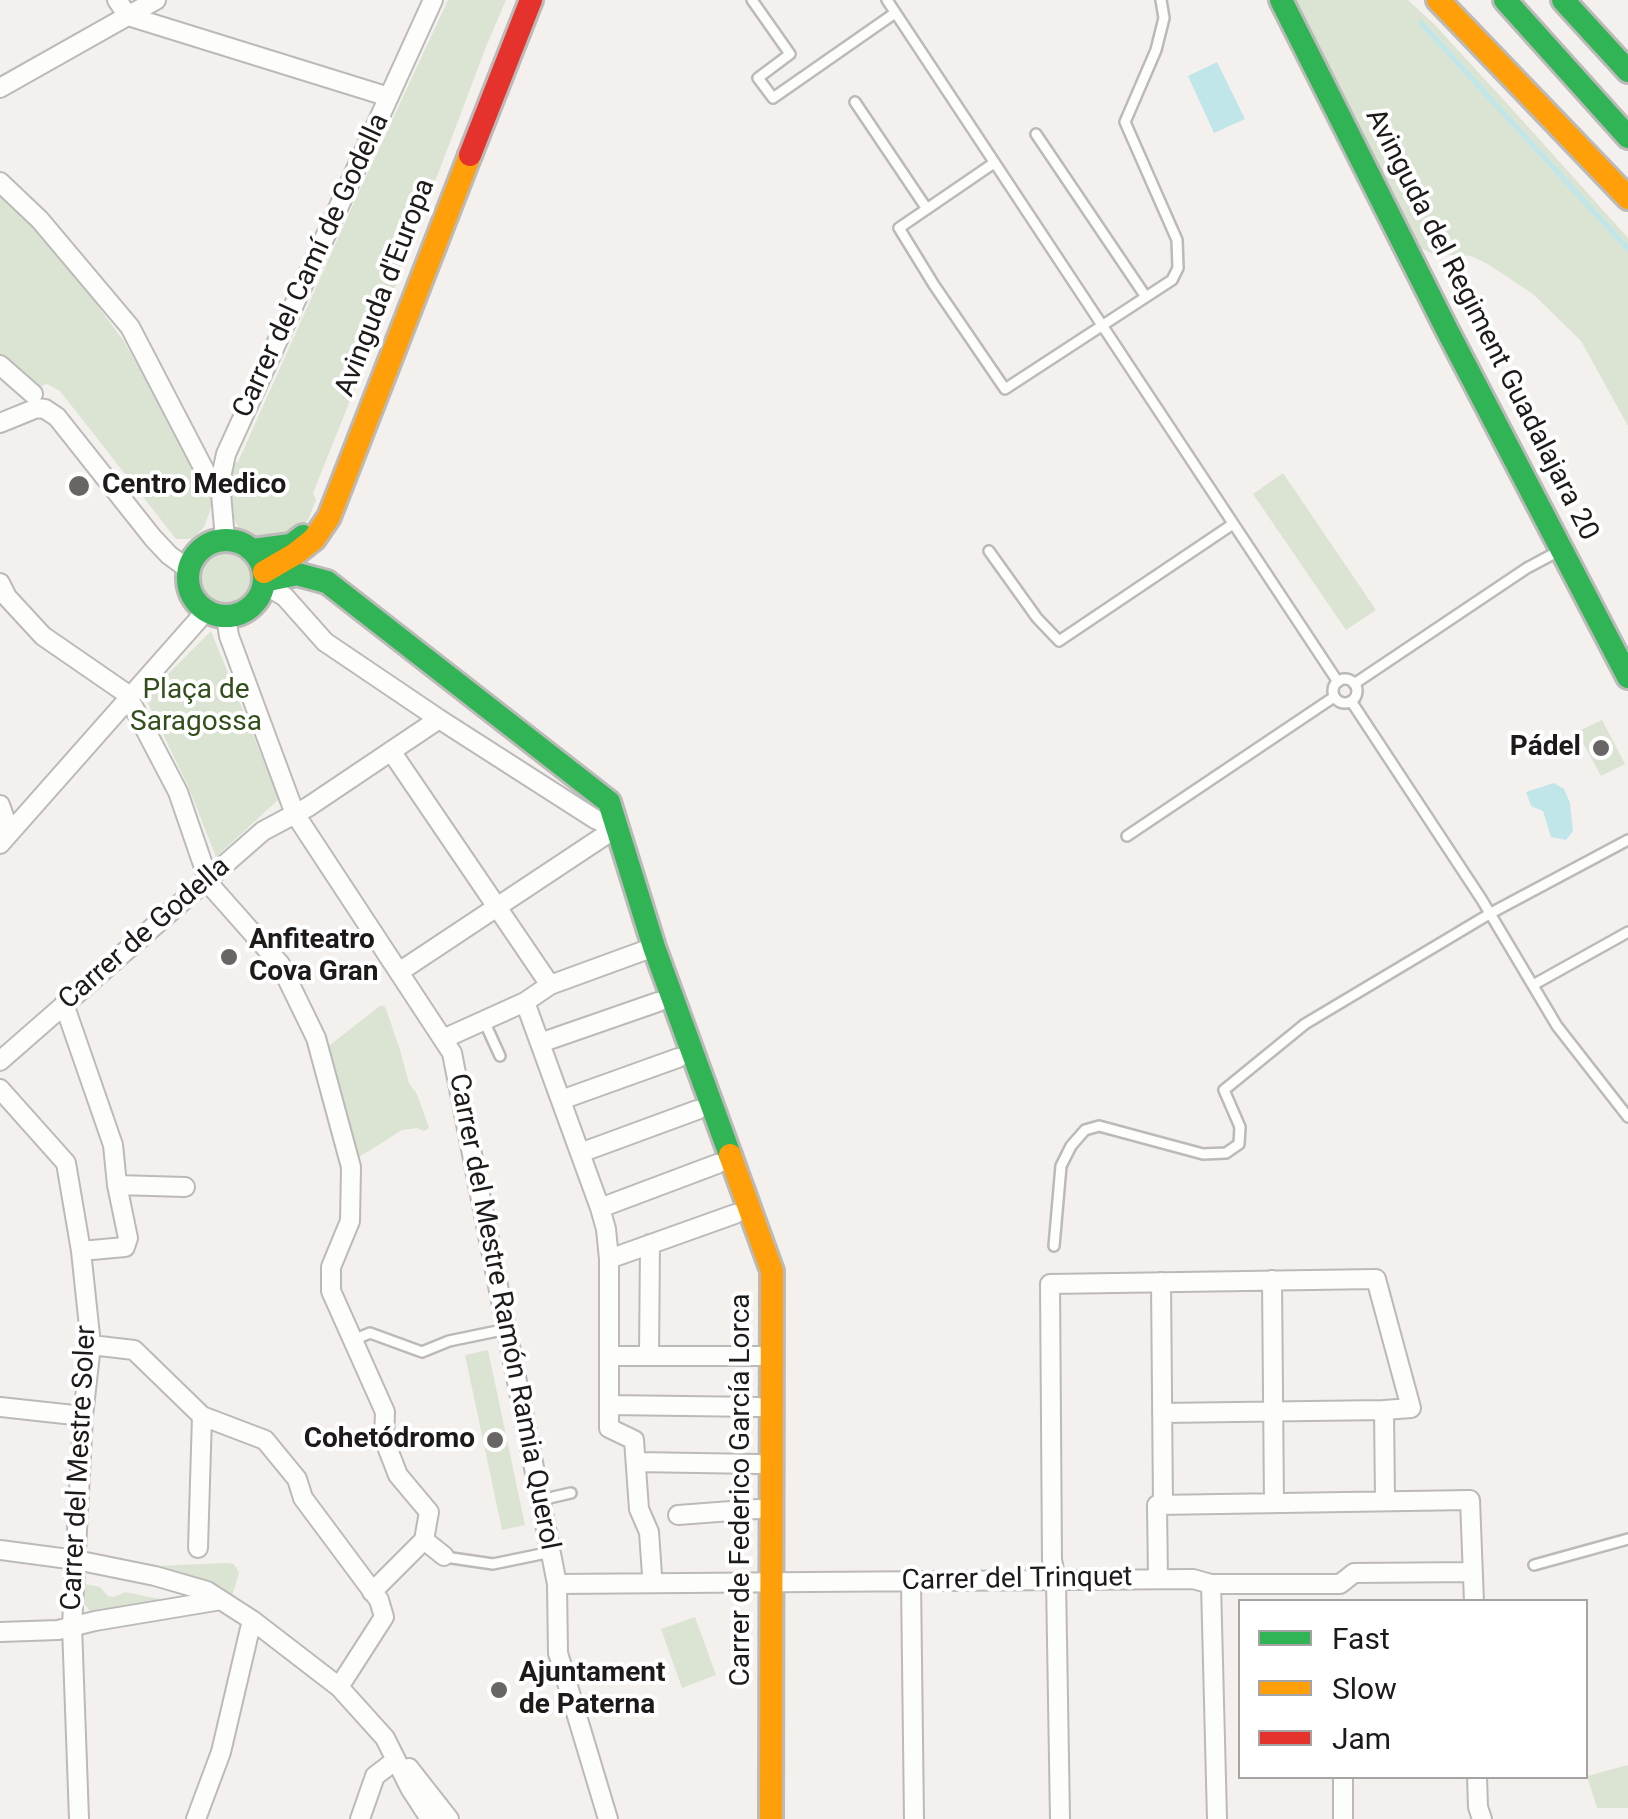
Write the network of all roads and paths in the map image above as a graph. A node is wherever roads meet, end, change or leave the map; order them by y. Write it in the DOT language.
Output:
graph roads {
  1 [pos="156,0"];
  2 [pos="433,0"];
  3 [pos="520,0"];
  4 [pos="531,0"];
  5 [pos="752,0"];
  6 [pos="887,0"];
  7 [pos="1161,0"];
  8 [pos="1281,0"];
  9 [pos="1438,0"];
  10 [pos="1505,0"];
  11 [pos="1563,0"];
  12 [pos="122,8"];
  13 [pos="895,13"];
  14 [pos="1628,68"];
  15 [pos="0,88"];
  16 [pos="389,97"];
  17 [pos="855,102"];
  18 [pos="1036,134"];
  19 [pos="1628,137"];
  20 [pos="994,163"];
  21 [pos="0,182"];
  22 [pos="1628,198"];
  23 [pos="927,209"];
  24 [pos="1146,298"];
  25 [pos="1102,327"];
  26 [pos="0,365"];
  27 [pos="39,401"];
  28 [pos="0,422"];
  29 [pos="220,482"];
  30 [pos="1233,524"];
  31 [pos="224,539"];
  32 [pos="1562,549"];
  33 [pos="252,550"];
  34 [pos="989,551"];
  35 [pos="188,569"];
  36 [pos="264,579"];
  37 [pos="0,583"];
  38 [pos="216,614"];
  39 [pos="1628,677"];
  40 [pos="1338,682"];
  41 [pos="1354,684"];
  42 [pos="1334,697"];
  43 [pos="128,698"];
  44 [pos="1351,702"];
  45 [pos="439,719"];
  46 [pos="391,751"];
  47 [pos="0,806"];
  48 [pos="295,814"];
  49 [pos="616,828"];
  50 [pos="1127,836"];
  51 [pos="5,838"];
  52 [pos="1628,840"];
  53 [pos="208,879"];
  54 [pos="498,908"];
  55 [pos="1490,913"];
  56 [pos="1628,932"];
  57 [pos="654,947"];
  58 [pos="399,972"];
  59 [pos="550,985"];
  60 [pos="1533,985"];
  61 [pos="525,1002"];
  62 [pos="658,1002"];
  63 [pos="64,1004"];
  64 [pos="484,1021"];
  65 [pos="443,1039"];
  66 [pos="540,1043"];
  67 [pos="500,1056"];
  68 [pos="678,1058"];
  69 [pos="0,1060"];
  70 [pos="0,1089"];
  71 [pos="561,1100"];
  72 [pos="698,1110"];
  73 [pos="1628,1118"];
  74 [pos="580,1153"];
  75 [pos="717,1164"];
  76 [pos="117,1185"];
  77 [pos="185,1187"];
  78 [pos="600,1208"];
  79 [pos="735,1214"];
  80 [pos="650,1244"];
  81 [pos="1054,1246"];
  82 [pos="81,1251"];
  83 [pos="609,1259"];
  84 [pos="1272,1280"];
  85 [pos="1161,1282"];
  86 [pos="506,1328"];
  87 [pos="353,1340"];
  88 [pos="90,1345"];
  89 [pos="609,1356"];
  90 [pos="649,1356"];
  91 [pos="759,1356"];
  92 [pos="609,1405"];
  93 [pos="0,1407"];
  94 [pos="758,1407"];
  95 [pos="1384,1410"];
  96 [pos="1273,1411"];
  97 [pos="1162,1413"];
  98 [pos="83,1416"];
  99 [pos="202,1416"];
  100 [pos="636,1462"];
  101 [pos="758,1464"];
  102 [pos="571,1493"];
  103 [pos="540,1500"];
  104 [pos="1385,1500"];
  105 [pos="1274,1503"];
  106 [pos="1160,1505"];
  107 [pos="758,1509"];
  108 [pos="678,1516"];
  109 [pos="1628,1539"];
  110 [pos="424,1540"];
  111 [pos="198,1548"];
  112 [pos="0,1550"];
  113 [pos="550,1552"];
  114 [pos="444,1556"];
  115 [pos="76,1560"];
  116 [pos="1534,1565"];
  117 [pos="1473,1572"];
  118 [pos="906,1574"];
  119 [pos="652,1576"];
  120 [pos="1158,1579"];
  121 [pos="1056,1580"];
  122 [pos="773,1582"];
  123 [pos="557,1584"];
  124 [pos="1211,1584"];
  125 [pos="372,1592"];
  126 [pos="1340,1593"];
  127 [pos="1474,1599"];
  128 [pos="221,1600"];
  129 [pos="247,1617"];
  130 [pos="72,1626"];
  131 [pos="0,1632"];
  132 [pos="339,1687"];
  133 [pos="396,1760"];
  134 [pos="1343,1779"];
  135 [pos="1477,1779"];
  136 [pos="78,1817"];
  137 [pos="196,1819"];
  138 [pos="360,1819"];
  139 [pos="430,1819"];
  140 [pos="450,1819"];
  141 [pos="608,1819"];
  142 [pos="771,1819"];
  143 [pos="914,1819"];
  144 [pos="1060,1819"];
  145 [pos="1217,1819"];
  146 [pos="1343,1819"];
  147 [pos="1482,1819"];
  1 -- 12 [label="street"];
  2 -- 16 [label="street, Carrer del Camí de Godella"];
  3 -- 33 [label="main road, Avinguda d'Europa"];
  4 -- 36 [label="main road, Avinguda d'Europa"];
  5 -- 13 [label="lane"];
  6 -- 13 [label="lane"];
  7 -- 24 [label="lane"];
  8 -- 32 [label="main road, Avinguda del Regiment Guadalajara 20"];
  9 -- 22 [label="main road"];
  10 -- 19 [label="main road"];
  11 -- 14 [label="main road"];
  12 -- 15 [label="street"];
  12 -- 16 [label="street"];
  13 -- 20 [label="lane"];
  16 -- 29 [label="street, Carrer del Camí de Godella"];
  17 -- 23 [label="lane"];
  18 -- 24 [label="lane"];
  20 -- 23 [label="lane"];
  20 -- 25 [label="lane"];
  21 -- 29 [label="street"];
  23 -- 25 [label="lane"];
  24 -- 25 [label="lane"];
  25 -- 30 [label="lane"];
  26 -- 27 [label="street"];
  27 -- 28 [label="street"];
  27 -- 35 [label="street"];
  29 -- 31 [label="street, Carrer del Camí de Godella"];
  30 -- 34 [label="lane"];
  30 -- 40 [label="lane"];
  31 -- 33 [label="main road"];
  31 -- 35 [label="main road"];
  32 -- 39 [label="main road, Avinguda del Regiment Guadalajara 20"];
  32 -- 41 [label="lane"];
  33 -- 36 [label="main road"];
  35 -- 38 [label="main road"];
  36 -- 38 [label="main road"];
  36 -- 45 [label="street"];
  36 -- 49 [label="main road, Carrer de Federico García Lorca"];
  37 -- 43 [label="street"];
  38 -- 43 [label="street"];
  38 -- 48 [label="street, Carrer del Mestre Ramón Ramia Querol"];
  40 -- 41 [label="lane"];
  40 -- 42 [label="lane"];
  41 -- 44 [label="lane"];
  42 -- 44 [label="lane"];
  42 -- 50 [label="lane"];
  43 -- 51 [label="street"];
  43 -- 53 [label="street"];
  44 -- 55 [label="lane"];
  45 -- 46 [label="street, Carrer de Godella"];
  45 -- 49 [label="street"];
  46 -- 48 [label="street, Carrer de Godella"];
  46 -- 54 [label="street"];
  47 -- 51 [label="street"];
  48 -- 53 [label="street, Carrer de Godella"];
  48 -- 58 [label="street, Carrer del Mestre Ramón Ramia Querol"];
  49 -- 54 [label="street"];
  49 -- 57 [label="main road, Carrer de Federico García Lorca"];
  52 -- 55 [label="lane"];
  53 -- 63 [label="street, Carrer de Godella"];
  53 -- 87 [label="street"];
  54 -- 58 [label="street"];
  54 -- 59 [label="street"];
  55 -- 60 [label="lane"];
  55 -- 81 [label="lane"];
  56 -- 60 [label="lane"];
  57 -- 59 [label="street"];
  57 -- 122 [label="main road, Carrer de Federico García Lorca"];
  58 -- 65 [label="street, Carrer del Mestre Ramón Ramia Querol"];
  59 -- 61 [label="street"];
  60 -- 73 [label="lane"];
  61 -- 64 [label="street"];
  61 -- 66 [label="street"];
  62 -- 66 [label="street"];
  63 -- 69 [label="street, Carrer de Godella"];
  63 -- 76 [label="street"];
  64 -- 65 [label="street"];
  64 -- 67 [label="lane"];
  65 -- 86 [label="street, Carrer del Mestre Ramón Ramia Querol"];
  66 -- 71 [label="street"];
  68 -- 71 [label="street"];
  70 -- 82 [label="street, Carrer del Mestre Soler"];
  71 -- 74 [label="street"];
  72 -- 74 [label="street"];
  74 -- 78 [label="street"];
  75 -- 78 [label="street"];
  76 -- 77 [label="street"];
  76 -- 82 [label="street"];
  78 -- 83 [label="street"];
  79 -- 80 [label="street"];
  80 -- 83 [label="street"];
  80 -- 90 [label="street"];
  82 -- 88 [label="street, Carrer del Mestre Soler"];
  83 -- 89 [label="street"];
  84 -- 85 [label="street"];
  84 -- 95 [label="street"];
  84 -- 96 [label="street"];
  85 -- 97 [label="street"];
  85 -- 121 [label="street"];
  86 -- 87 [label="lane"];
  86 -- 103 [label="street, Carrer del Mestre Ramón Ramia Querol"];
  87 -- 110 [label="street"];
  88 -- 98 [label="street, Carrer del Mestre Soler"];
  88 -- 99 [label="street"];
  89 -- 90 [label="street"];
  89 -- 92 [label="street"];
  90 -- 91 [label="street"];
  92 -- 94 [label="street"];
  92 -- 100 [label="street"];
  93 -- 98 [label="street"];
  95 -- 96 [label="street"];
  95 -- 104 [label="street"];
  96 -- 97 [label="street"];
  96 -- 105 [label="street"];
  97 -- 106 [label="street"];
  98 -- 115 [label="street, Carrer del Mestre Soler"];
  99 -- 111 [label="street"];
  99 -- 125 [label="street"];
  100 -- 101 [label="street"];
  100 -- 119 [label="street"];
  102 -- 103 [label="lane"];
  103 -- 113 [label="street, Carrer del Mestre Ramón Ramia Querol"];
  104 -- 105 [label="street"];
  104 -- 117 [label="street"];
  105 -- 106 [label="street"];
  106 -- 120 [label="street"];
  107 -- 108 [label="street"];
  109 -- 116 [label="lane"];
  110 -- 114 [label="street"];
  110 -- 125 [label="street"];
  112 -- 115 [label="street"];
  113 -- 114 [label="lane"];
  113 -- 123 [label="street, Carrer del Mestre Ramón Ramia Querol"];
  115 -- 128 [label="street"];
  115 -- 130 [label="street, Carrer del Mestre Soler"];
  117 -- 126 [label="street, Carrer del Trinquet"];
  117 -- 127 [label="street"];
  118 -- 121 [label="street, Carrer del Trinquet"];
  118 -- 122 [label="street, Carrer del Trinquet"];
  118 -- 143 [label="street"];
  120 -- 121 [label="street, Carrer del Trinquet"];
  120 -- 124 [label="street, Carrer del Trinquet"];
  121 -- 144 [label="street"];
  122 -- 123 [label="street, Carrer del Trinquet"];
  122 -- 142 [label="main road, Carrer de Federico García Lorca"];
  123 -- 141 [label="street, Carrer del Mestre Ramón Ramia Querol"];
  124 -- 126 [label="street, Carrer del Trinquet"];
  124 -- 145 [label="street"];
  125 -- 132 [label="street"];
  128 -- 129 [label="street"];
  128 -- 130 [label="street"];
  129 -- 132 [label="street"];
  129 -- 137 [label="street"];
  130 -- 131 [label="street"];
  130 -- 136 [label="street, Carrer del Mestre Soler"];
  132 -- 133 [label="street"];
  133 -- 138 [label="street"];
  133 -- 139 [label="street"];
  133 -- 140 [label="street"];
  134 -- 146 [label="street"];
  135 -- 147 [label="street"];
}
